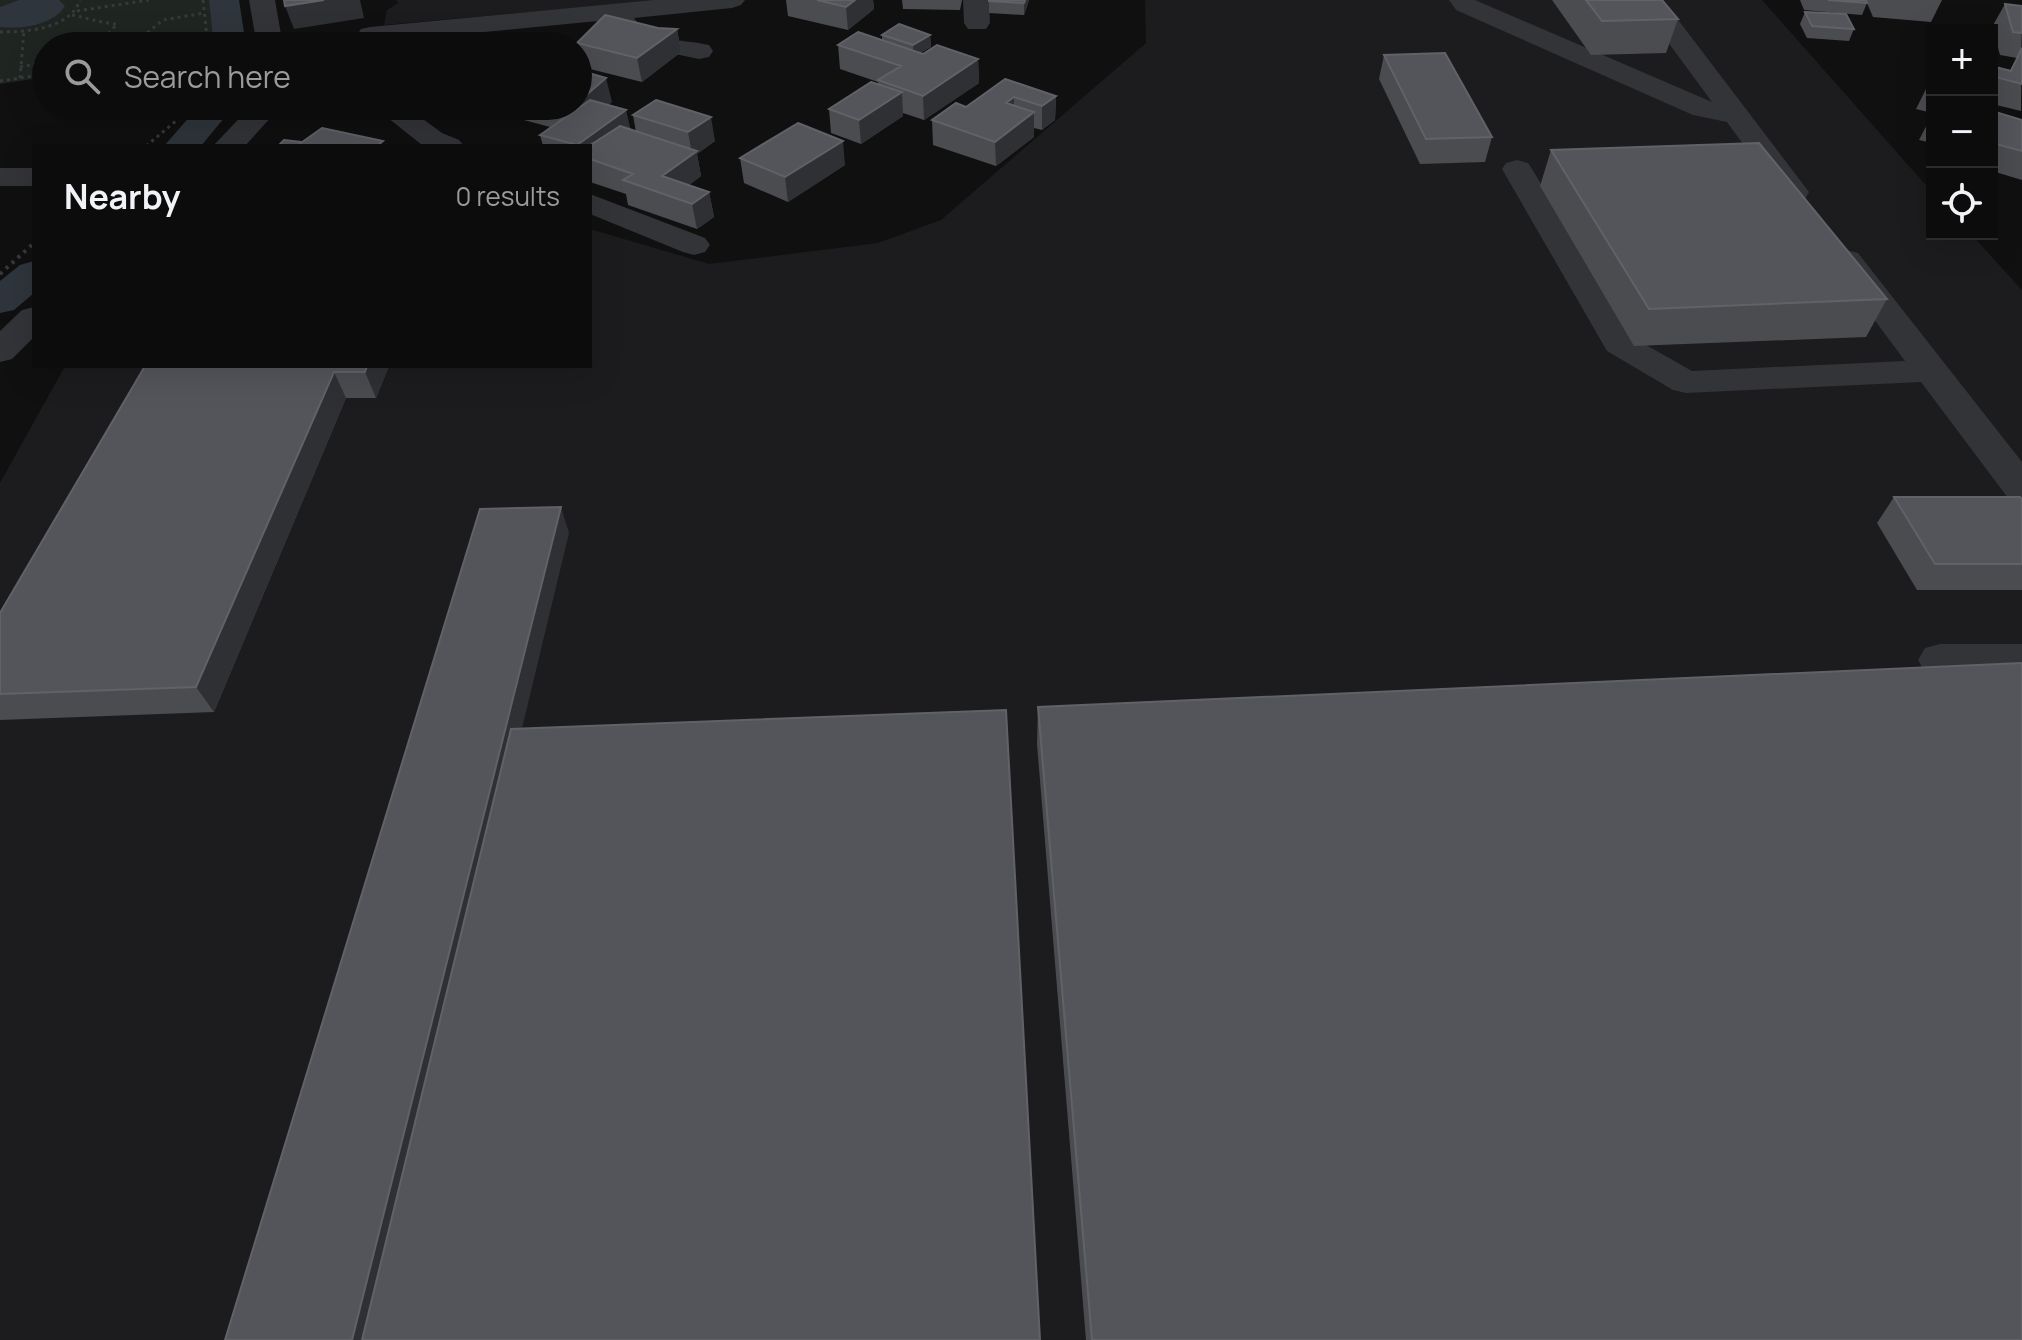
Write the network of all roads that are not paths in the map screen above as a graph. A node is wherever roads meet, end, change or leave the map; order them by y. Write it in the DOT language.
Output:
graph roads {
  1 [pos="262,0"];
  2 [pos="732,0"];
  3 [pos="1462,0"];
  4 [pos="1650,0"];
  5 [pos="378,9"];
  6 [pos="612,12"];
  7 [pos="268,32"];
  8 [pos="371,32"];
  9 [pos="444,32"];
  10 [pos="699,51"];
  11 [pos="1736,115"];
  12 [pos="253,120"];
  13 [pos="406,120"];
  14 [pos="230,144"];
  15 [pos="444,144"];
  16 [pos="1517,169"];
  17 [pos="592,204"];
  18 [pos="694,245"];
  19 [pos="32,319"];
  20 [pos="0,351"];
  21 [pos="1930,371"];
  22 [pos="2022,489"];
  23 [pos="1940,660"];
  24 [pos="2022,660"];
  1 -- 7 [label="street"];
  2 -- 6 [label="street"];
  3 -- 11 [label="street"];
  4 -- 11 [label="street"];
  5 -- 8 [label="street"];
  6 -- 9 [label="street"];
  6 -- 10 [label="street"];
  11 -- 21 [label="street"];
  12 -- 14 [label="street"];
  13 -- 15 [label="street"];
  16 -- 21 [label="street"];
  17 -- 18 [label="street"];
  19 -- 20 [label="street"];
  21 -- 22 [label="street"];
  23 -- 24 [label="street"];
}
